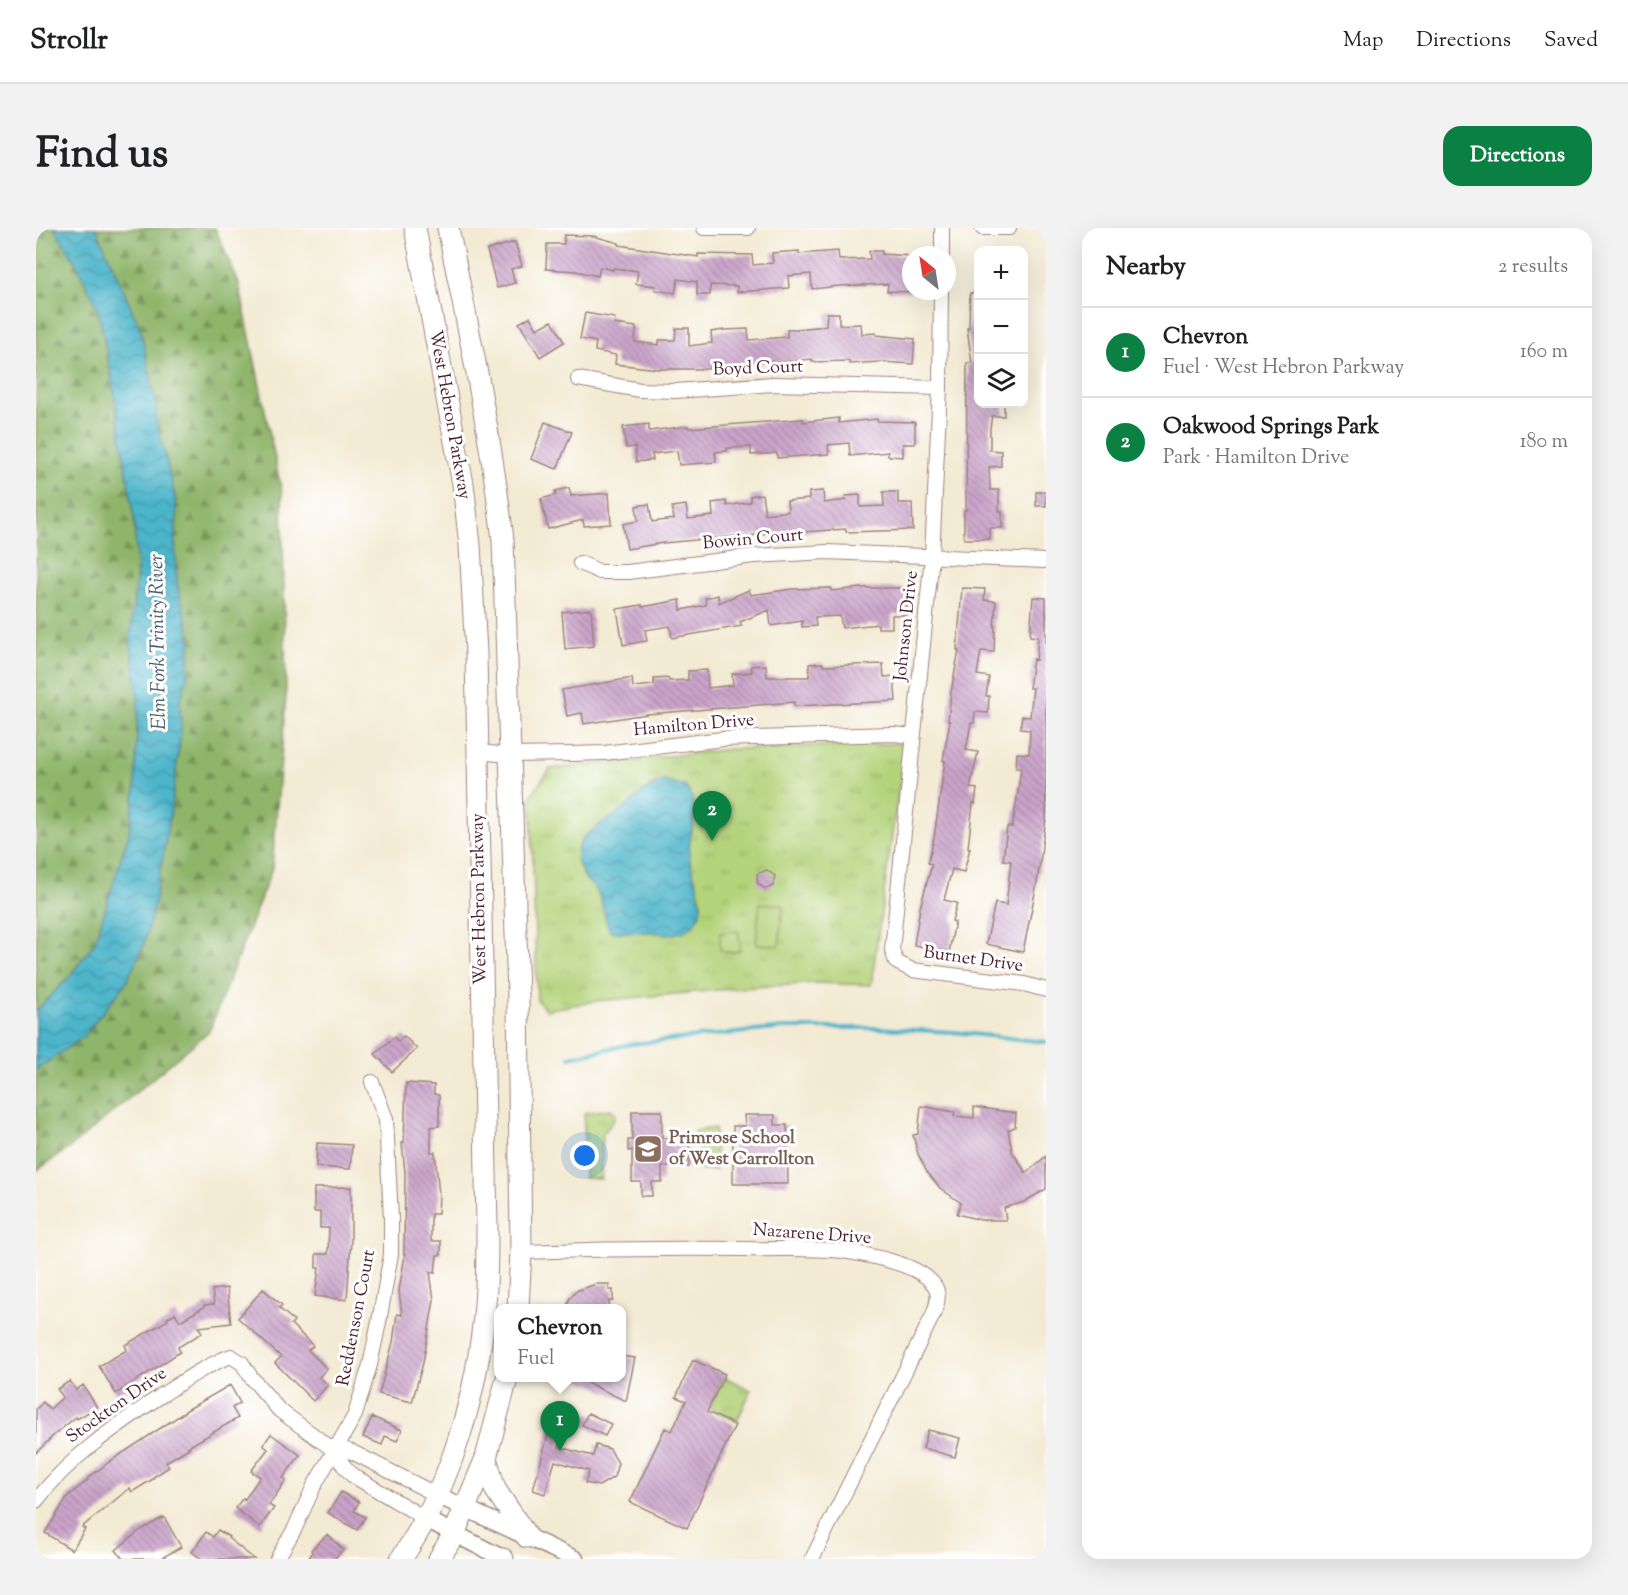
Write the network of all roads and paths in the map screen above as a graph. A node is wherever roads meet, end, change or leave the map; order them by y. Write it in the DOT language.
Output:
graph roads {
  1 [pos="448,228"];
  2 [pos="704,228"];
  3 [pos="748,228"];
  4 [pos="942,228"];
  5 [pos="982,228"];
  6 [pos="1009,228"];
  7 [pos="419,229"];
  8 [pos="942,246"];
  9 [pos="941,300"];
  10 [pos="578,379"];
  11 [pos="940,388"];
  12 [pos="932,556"];
  13 [pos="1046,561"];
  14 [pos="580,562"];
  15 [pos="914,736"];
  16 [pos="477,752"];
  17 [pos="510,755"];
  18 [pos="896,962"];
  19 [pos="1046,990"];
  20 [pos="372,1082"];
  21 [pos="521,1252"];
  22 [pos="518,1304"];
  23 [pos="506,1382"];
  24 [pos="335,1451"];
  25 [pos="486,1458"];
  26 [pos="437,1495"];
  27 [pos="36,1501"];
  28 [pos="465,1509"];
  29 [pos="426,1519"];
  30 [pos="453,1534"];
  31 [pos="527,1537"];
  32 [pos="277,1559"];
  33 [pos="401,1559"];
  34 [pos="439,1559"];
  35 [pos="502,1559"];
  36 [pos="575,1559"];
  37 [pos="812,1559"];
  1 -- 17 [label="main road, West Hebron Parkway"];
  2 -- 3 [label="street"];
  4 -- 8 [label="street"];
  5 -- 6 [label="street"];
  7 -- 16 [label="main road, West Hebron Parkway"];
  9 -- 11 [label="street, Johnson Drive"];
  10 -- 11 [label="street, Boyd Court"];
  11 -- 12 [label="street, Johnson Drive"];
  12 -- 13 [label="street, Bowin Court"];
  12 -- 14 [label="street, Bowin Court"];
  12 -- 15 [label="street, Johnson Drive"];
  15 -- 17 [label="street, Hamilton Drive"];
  15 -- 18 [label="street, Johnson Drive"];
  16 -- 17 [label="street, Hamilton Drive"];
  16 -- 26 [label="main road, West Hebron Parkway"];
  17 -- 21 [label="main road, West Hebron Parkway"];
  18 -- 19 [label="street, Burnet Drive"];
  20 -- 24 [label="street, Reddenson Court"];
  21 -- 22 [label="main road, West Hebron Parkway"];
  21 -- 37 [label="street, Nazarene Drive"];
  23 -- 25 [label="main road"];
  24 -- 26 [label="street"];
  24 -- 27 [label="street, Stockton Drive"];
  24 -- 29 [label="street"];
  24 -- 32 [label="street, Reddenson Court"];
  25 -- 28 [label="main road"];
  25 -- 31 [label="main road"];
  26 -- 28 [label="street"];
  26 -- 29 [label="main road, West Hebron Parkway"];
  28 -- 30 [label="main road"];
  28 -- 31 [label="street"];
  29 -- 30 [label="street"];
  29 -- 33 [label="main road, West Hebron Parkway"];
  30 -- 34 [label="main road"];
  30 -- 35 [label="street"];
  31 -- 36 [label="street"];
}
